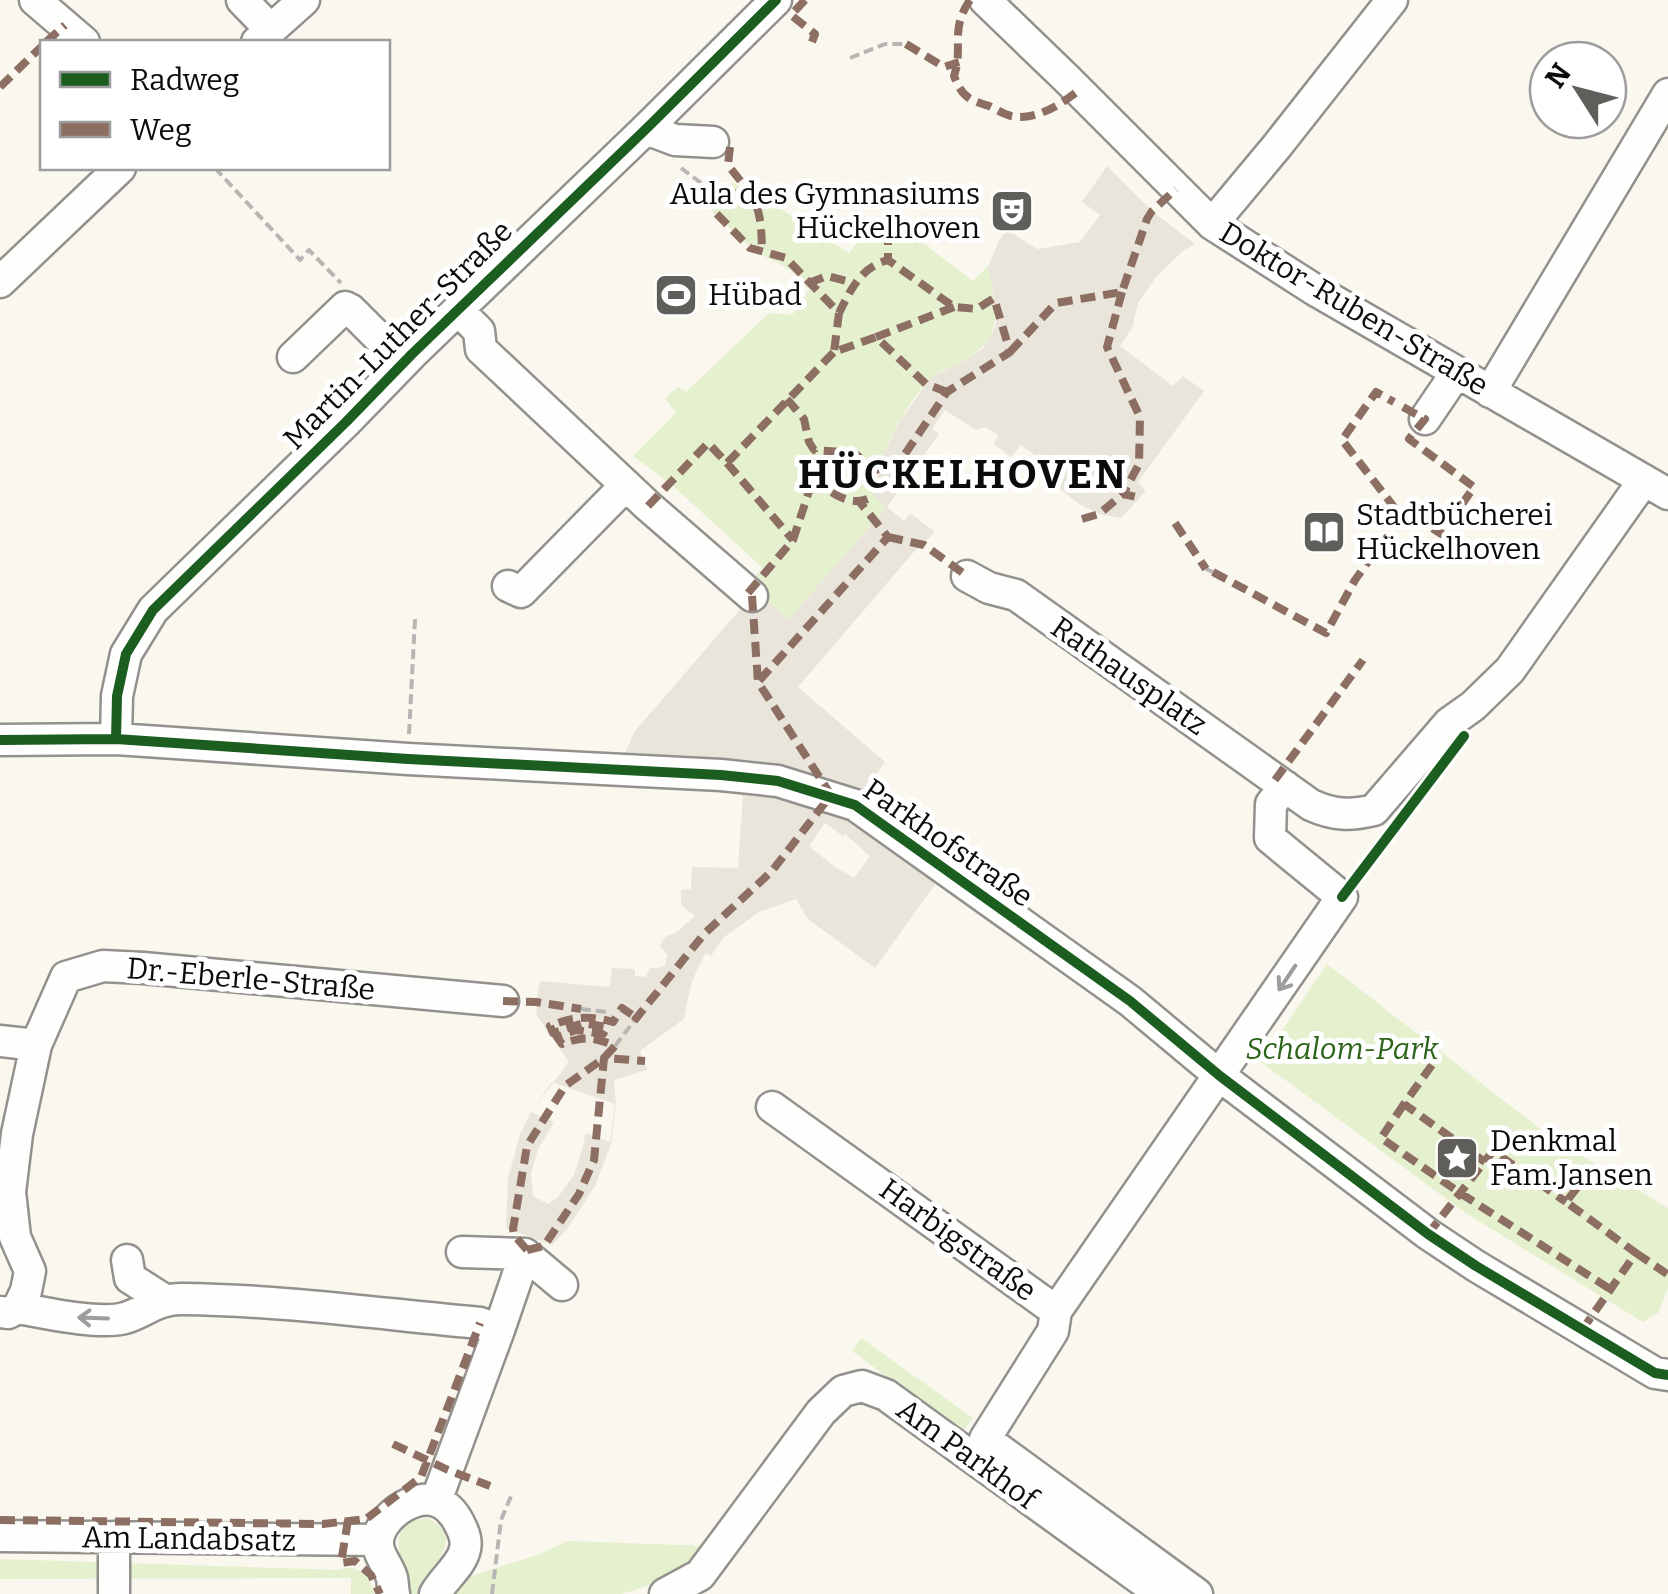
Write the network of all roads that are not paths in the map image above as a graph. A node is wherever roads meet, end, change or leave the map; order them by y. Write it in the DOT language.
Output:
graph roads {
  1 [pos="35,0"];
  2 [pos="242,0"];
  3 [pos="304,0"];
  4 [pos="776,0"];
  5 [pos="985,0"];
  6 [pos="1392,0"];
  7 [pos="264,36"];
  8 [pos="82,40"];
  9 [pos="1668,94"];
  10 [pos="646,129"];
  11 [pos="713,142"];
  12 [pos="118,170"];
  13 [pos="1212,224"];
  14 [pos="0,282"];
  15 [pos="458,310"];
  16 [pos="294,357"];
  17 [pos="403,362"];
  18 [pos="1456,372"];
  19 [pos="1490,392"];
  20 [pos="1426,418"];
  21 [pos="626,484"];
  22 [pos="1656,487"];
  23 [pos="967,576"];
  24 [pos="508,586"];
  25 [pos="752,596"];
  26 [pos="116,738"];
  27 [pos="0,740"];
  28 [pos="1285,786"];
  29 [pos="503,1001"];
  30 [pos="0,1041"];
  31 [pos="36,1045"];
  32 [pos="1220,1076"];
  33 [pos="772,1106"];
  34 [pos="462,1252"];
  35 [pos="525,1254"];
  36 [pos="127,1260"];
  37 [pos="562,1285"];
  38 [pos="174,1299"];
  39 [pos="9,1310"];
  40 [pos="1056,1311"];
  41 [pos="499,1330"];
  42 [pos="1668,1375"];
  43 [pos="436,1500"];
  44 [pos="0,1536"];
  45 [pos="114,1537"];
  46 [pos="378,1540"];
  47 [pos="114,1594"];
  48 [pos="394,1594"];
  49 [pos="435,1594"];
  50 [pos="665,1594"];
  51 [pos="1161,1594"];
  52 [pos="1197,1594"];
  1 -- 8 [label="street"];
  2 -- 7 [label="street"];
  3 -- 7 [label="street"];
  4 -- 10 [label="street, Martin-Luther-Straße"];
  5 -- 13 [label="street, Doktor-Ruben-Straße"];
  6 -- 13 [label="street"];
  9 -- 19 [label="street"];
  10 -- 11 [label="street"];
  10 -- 15 [label="street, Martin-Luther-Straße"];
  12 -- 14 [label="street"];
  13 -- 18 [label="street, Doktor-Ruben-Straße"];
  15 -- 17 [label="street, Martin-Luther-Straße"];
  15 -- 21 [label="street"];
  16 -- 17 [label="street"];
  17 -- 26 [label="street, Martin-Luther-Straße"];
  18 -- 19 [label="street, Doktor-Ruben-Straße"];
  18 -- 20 [label="street"];
  19 -- 22 [label="street, Doktor-Ruben-Straße"];
  21 -- 24 [label="street"];
  21 -- 25 [label="street"];
  22 -- 28 [label="street, Rathausplatz"];
  23 -- 28 [label="street, Rathausplatz"];
  26 -- 27 [label="street, Parkhofstraße"];
  26 -- 32 [label="street, Parkhofstraße"];
  28 -- 32 [label="street, Harbigstraße, one-way"];
  29 -- 31 [label="street, Dr.-Eberle-Straße"];
  30 -- 31 [label="street"];
  31 -- 39 [label="street, Dr.-Eberle-Straße"];
  32 -- 40 [label="street, Harbigstraße"];
  32 -- 42 [label="street, Parkhofstraße"];
  33 -- 40 [label="street, Harbigstraße"];
  34 -- 35 [label="street"];
  35 -- 37 [label="street"];
  35 -- 41 [label="street"];
  36 -- 38 [label="street"];
  38 -- 39 [label="street, one-way"];
  38 -- 41 [label="street"];
  40 -- 52 [label="street"];
  41 -- 43 [label="street"];
  43 -- 46 [label="street"];
  43 -- 49 [label="street"];
  44 -- 45 [label="street, Am Landabsatz"];
  45 -- 46 [label="street, Am Landabsatz"];
  45 -- 47 [label="street"];
  46 -- 48 [label="street"];
  50 -- 51 [label="street, Am Parkhof"];
}
